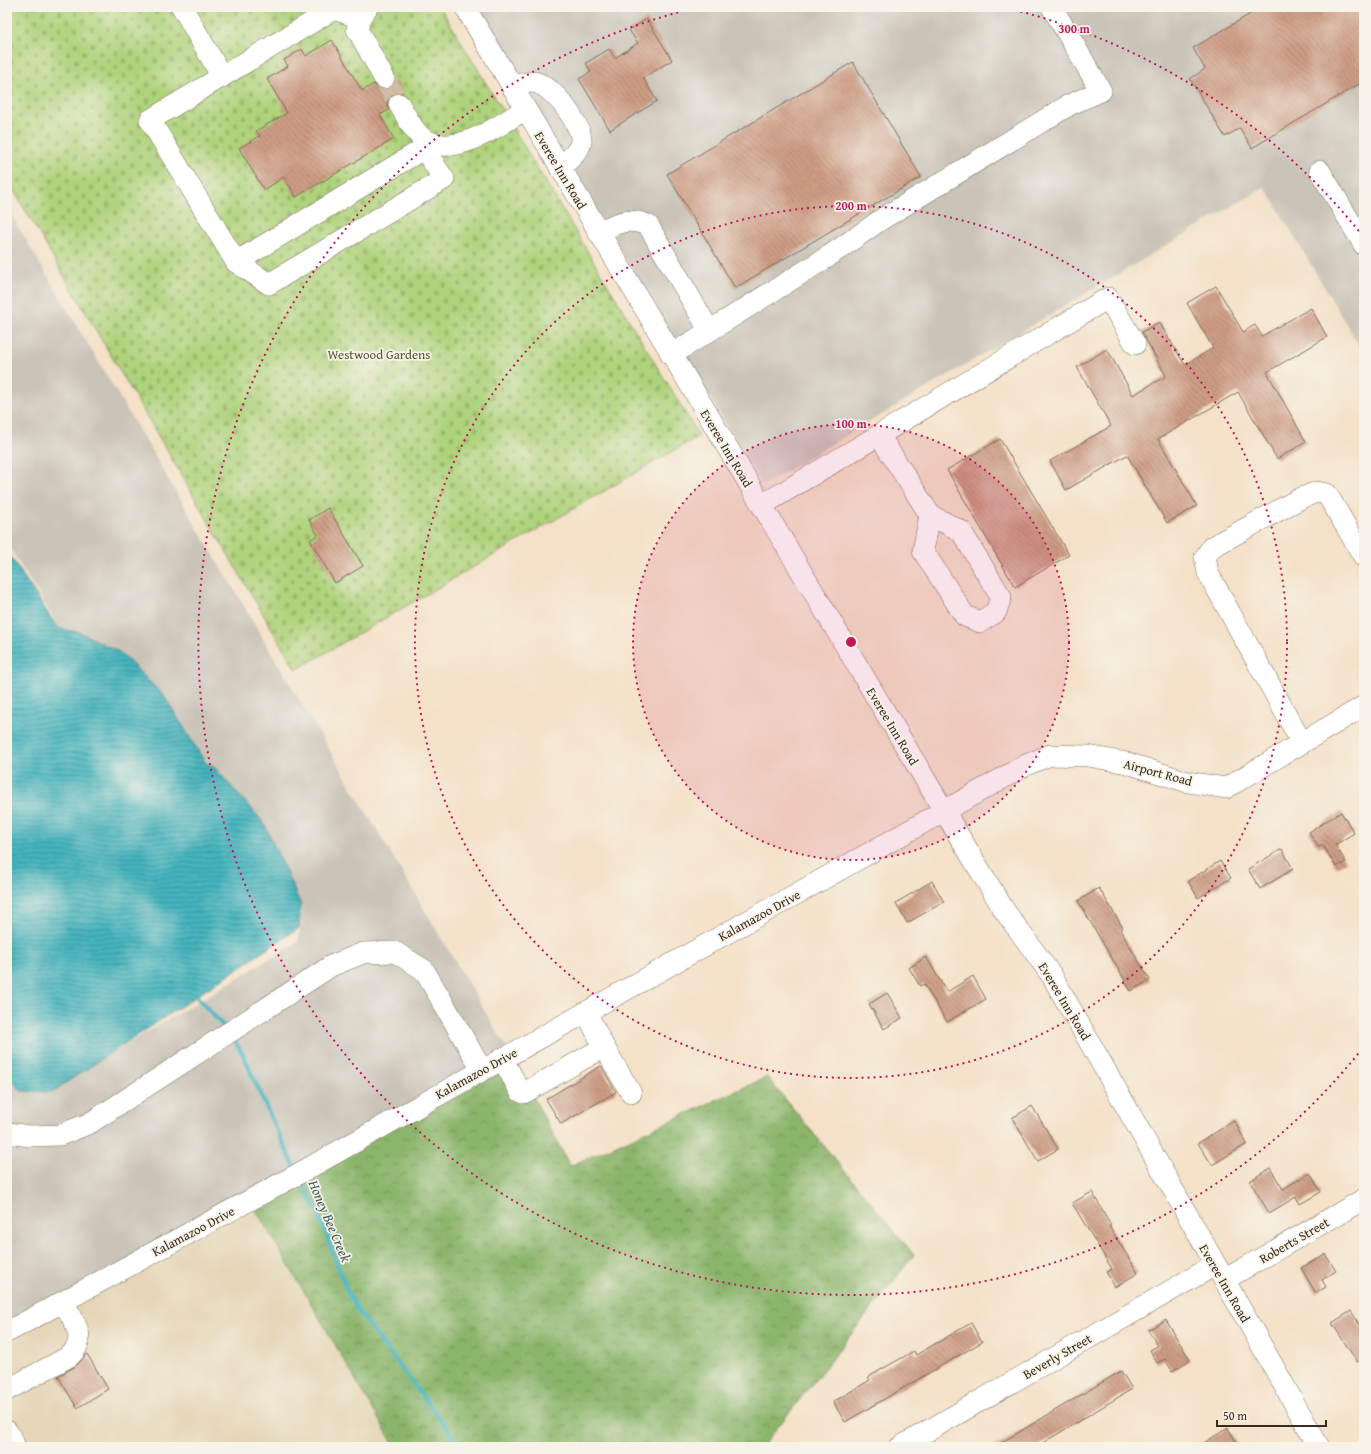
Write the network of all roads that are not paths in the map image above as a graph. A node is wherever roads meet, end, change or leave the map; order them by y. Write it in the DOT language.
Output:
graph roads {
  1 [pos="182,7"];
  2 [pos="465,7"];
  3 [pos="1052,7"];
  4 [pos="363,12"];
  5 [pos="222,77"];
  6 [pos="384,78"];
  7 [pos="512,87"];
  8 [pos="399,104"];
  9 [pos="525,109"];
  10 [pos="428,146"];
  11 [pos="560,168"];
  12 [pos="1320,172"];
  13 [pos="598,232"];
  14 [pos="1364,245"];
  15 [pos="236,262"];
  16 [pos="709,330"];
  17 [pos="1135,344"];
  18 [pos="671,355"];
  19 [pos="879,435"];
  20 [pos="762,506"];
  21 [pos="930,515"];
  22 [pos="1364,557"];
  23 [pos="1364,706"];
  24 [pos="1302,743"];
  25 [pos="944,811"];
  26 [pos="586,1012"];
  27 [pos="604,1047"];
  28 [pos="502,1058"];
  29 [pos="482,1070"];
  30 [pos="631,1093"];
  31 [pos="7,1133"];
  32 [pos="1364,1199"];
  33 [pos="1219,1273"];
  34 [pos="63,1302"];
  35 [pos="7,1332"];
  36 [pos="7,1390"];
  37 [pos="7,1431"];
  38 [pos="8,1447"];
  39 [pos="900,1447"];
  40 [pos="1319,1447"];
  1 -- 5 [label="street"];
  2 -- 7 [label="street, Everee Inn Road"];
  3 -- 16 [label="street"];
  4 -- 5 [label="street"];
  4 -- 6 [label="street"];
  5 -- 15 [label="street"];
  7 -- 9 [label="street, Everee Inn Road"];
  7 -- 11 [label="street"];
  8 -- 10 [label="street"];
  9 -- 10 [label="street"];
  9 -- 11 [label="street, Everee Inn Road"];
  10 -- 15 [label="street"];
  10 -- 15 [label="street"];
  11 -- 13 [label="street, Everee Inn Road"];
  12 -- 14 [label="street"];
  13 -- 16 [label="street"];
  13 -- 18 [label="street, Everee Inn Road"];
  16 -- 18 [label="street"];
  17 -- 19 [label="street"];
  18 -- 20 [label="street, Everee Inn Road"];
  19 -- 20 [label="street"];
  19 -- 21 [label="street"];
  20 -- 25 [label="street, Everee Inn Road"];
  21 -- 21 [label="street"];
  22 -- 24 [label="street"];
  23 -- 24 [label="street, Airport Road"];
  24 -- 25 [label="street, Airport Road"];
  25 -- 26 [label="street, Kalamazoo Drive"];
  25 -- 33 [label="street, Everee Inn Road"];
  26 -- 27 [label="street"];
  26 -- 28 [label="street, Kalamazoo Drive"];
  27 -- 28 [label="street"];
  27 -- 30 [label="street"];
  28 -- 29 [label="street, Kalamazoo Drive"];
  29 -- 31 [label="street"];
  29 -- 34 [label="street, Kalamazoo Drive"];
  32 -- 33 [label="street, Roberts Street"];
  33 -- 39 [label="street, Beverly Street"];
  33 -- 40 [label="street, Everee Inn Road"];
  34 -- 35 [label="street, Kalamazoo Drive"];
  34 -- 36 [label="street"];
  37 -- 38 [label="street"];
}
